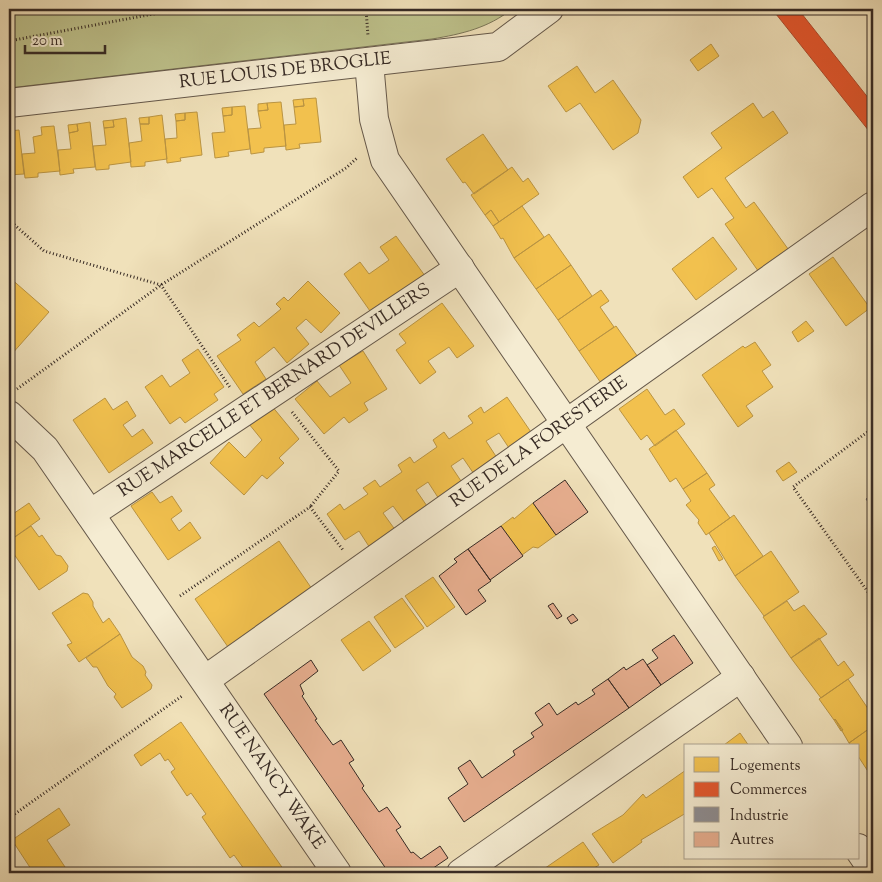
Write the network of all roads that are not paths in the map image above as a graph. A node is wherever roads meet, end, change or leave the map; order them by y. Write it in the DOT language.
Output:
graph roads {
  1 [pos="549,9"];
  2 [pos="370,62"];
  3 [pos="9,103"];
  4 [pos="873,206"];
  5 [pos="460,268"];
  6 [pos="13,402"];
  7 [pos="566,424"];
  8 [pos="90,514"];
  9 [pos="741,677"];
  10 [pos="204,680"];
  11 [pos="787,744"];
  12 [pos="860,851"];
  13 [pos="873,870"];
  14 [pos="337,873"];
  15 [pos="461,873"];
  1 -- 2 [label="street, RUE LOUIS DE BROGLIE"];
  2 -- 3 [label="street, RUE LOUIS DE BROGLIE"];
  2 -- 5 [label="street"];
  4 -- 7 [label="street, RUE DE LA FORESTERIE"];
  5 -- 7 [label="street"];
  5 -- 8 [label="street, RUE MARCELLE ET BERNARD DEVILLERS"];
  6 -- 8 [label="street"];
  7 -- 9 [label="street"];
  7 -- 10 [label="street, RUE DE LA FORESTERIE"];
  8 -- 10 [label="street"];
  9 -- 11 [label="street"];
  9 -- 15 [label="street"];
  10 -- 14 [label="street, RUE NANCY WAKE"];
  12 -- 13 [label="street"];
}
